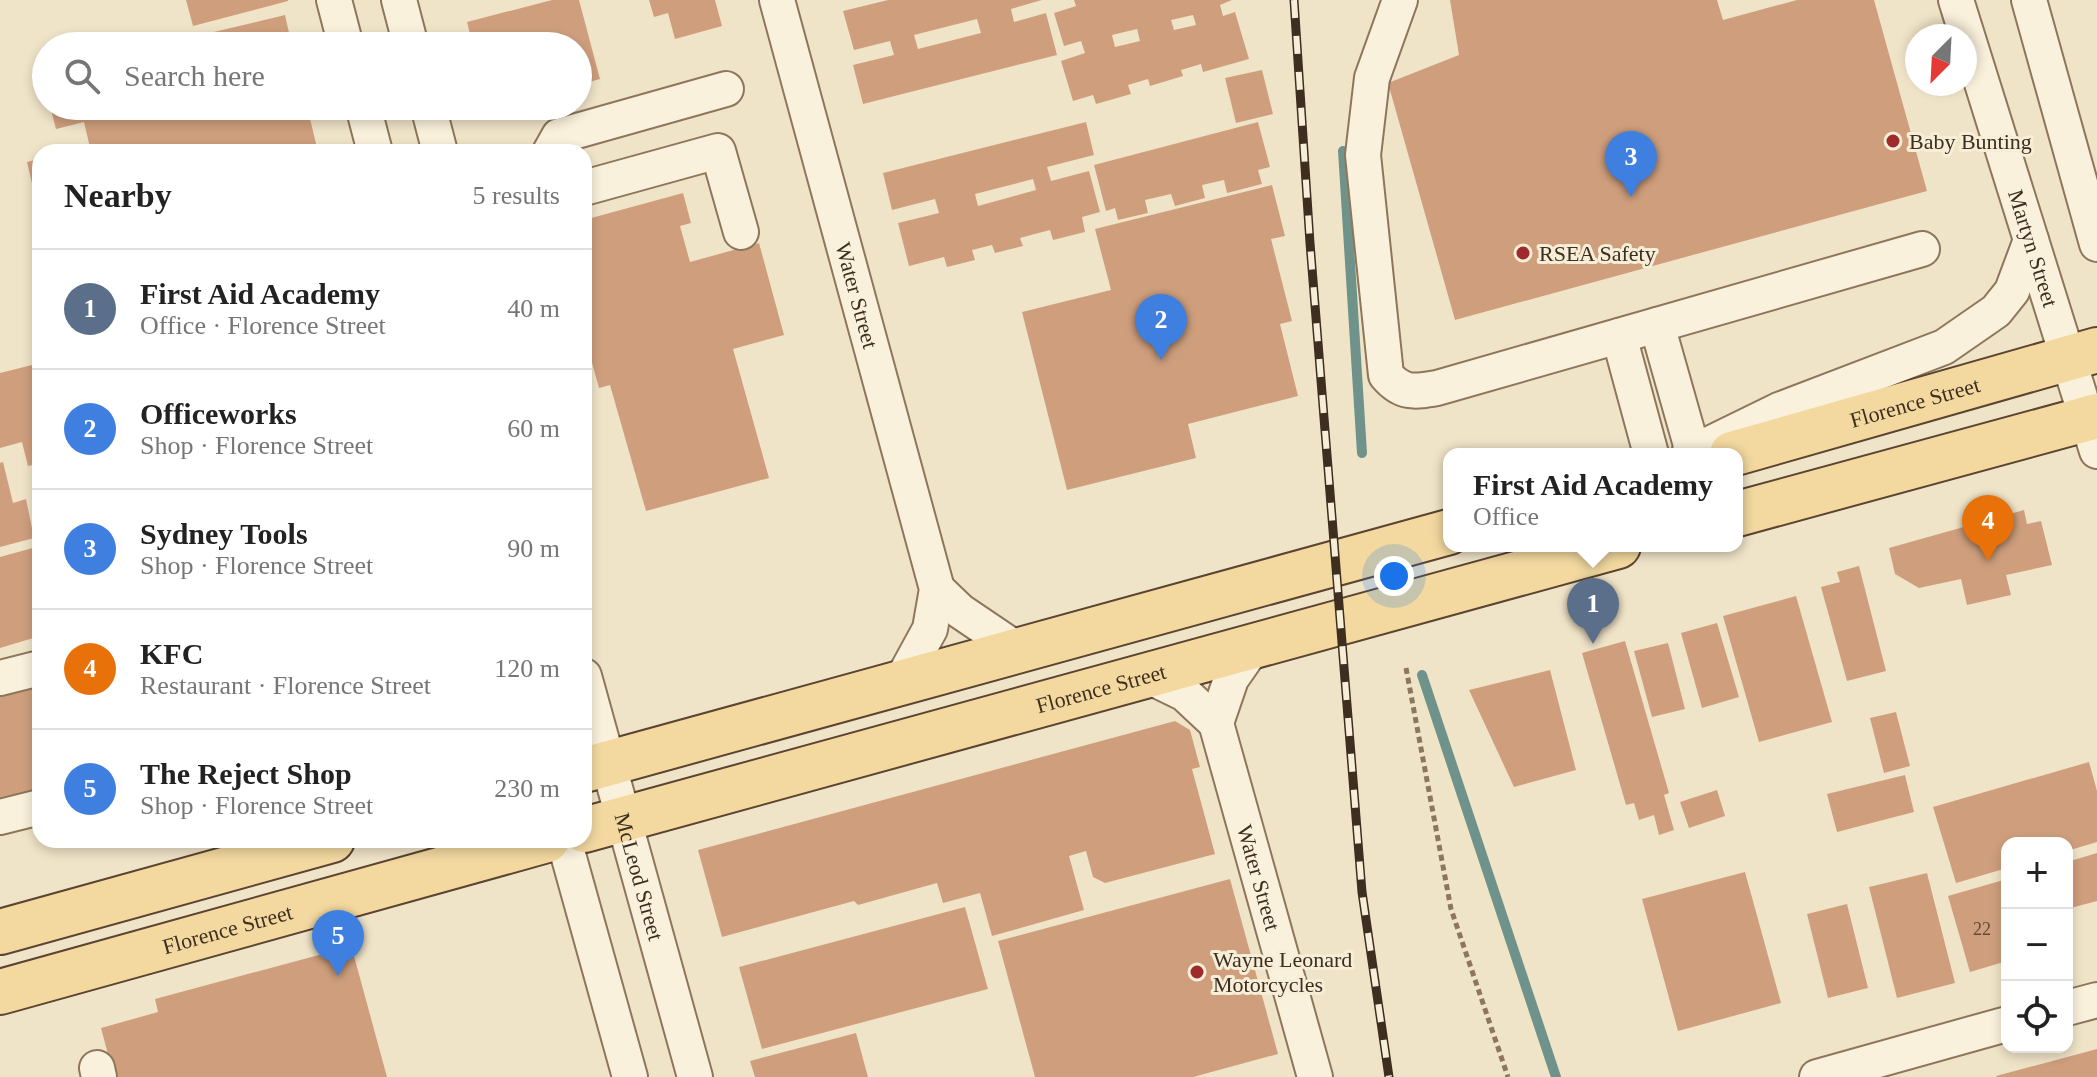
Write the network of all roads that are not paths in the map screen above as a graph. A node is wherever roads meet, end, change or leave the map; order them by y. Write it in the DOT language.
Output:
graph roads {
  1 [pos="334,0"];
  2 [pos="399,0"];
  3 [pos="777,0"];
  4 [pos="1400,0"];
  5 [pos="1956,0"];
  6 [pos="2029,0"];
  7 [pos="342,32"];
  8 [pos="407,32"];
  9 [pos="726,89"];
  10 [pos="367,120"];
  11 [pos="432,120"];
  12 [pos="373,144"];
  13 [pos="438,144"];
  14 [pos="554,144"];
  15 [pos="592,186"];
  16 [pos="741,232"];
  17 [pos="2031,240"];
  18 [pos="2097,244"];
  19 [pos="1922,249"];
  20 [pos="1657,325"];
  21 [pos="1619,336"];
  22 [pos="2083,354"];
  23 [pos="2094,429"];
  24 [pos="1649,448"];
  25 [pos="1703,448"];
  26 [pos="1714,448"];
  27 [pos="1724,448"];
  28 [pos="1743,513"];
  29 [pos="1443,534"];
  30 [pos="1596,552"];
  31 [pos="937,589"];
  32 [pos="1254,646"];
  33 [pos="1019,651"];
  34 [pos="32,670"];
  35 [pos="1148,676"];
  36 [pos="0,678"];
  37 [pos="900,684"];
  38 [pos="1216,723"];
  39 [pos="592,736"];
  40 [pos="596,766"];
  41 [pos="32,809"];
  42 [pos="0,817"];
  43 [pos="604,824"];
  44 [pos="303,848"];
  45 [pos="518,848"];
  46 [pos="566,848"];
  47 [pos="0,932"];
  48 [pos="0,992"];
  49 [pos="2097,1000"];
  50 [pos="2073,1006"];
  51 [pos="2001,1026"];
  52 [pos="630,1077"];
  53 [pos="695,1077"];
  54 [pos="1315,1077"];
  55 [pos="1817,1077"];
  1 -- 7 [label="street"];
  2 -- 8 [label="street"];
  3 -- 31 [label="street, Water Street"];
  4 -- 21 [label="street"];
  5 -- 17 [label="street, Martyn Street"];
  6 -- 18 [label="street"];
  9 -- 14 [label="street"];
  10 -- 12 [label="street"];
  11 -- 13 [label="street"];
  15 -- 16 [label="street"];
  17 -- 22 [label="street, Martyn Street"];
  17 -- 26 [label="street"];
  19 -- 20 [label="street"];
  20 -- 21 [label="street"];
  20 -- 25 [label="street"];
  21 -- 24 [label="street"];
  22 -- 23 [label="street, Martyn Street"];
  22 -- 27 [label="main road, Florence Street"];
  23 -- 28 [label="main road"];
  29 -- 33 [label="main road"];
  30 -- 32 [label="main road, Florence Street"];
  31 -- 33 [label="street"];
  31 -- 37 [label="street, Water Street"];
  32 -- 35 [label="main road, Florence Street"];
  32 -- 38 [label="street"];
  33 -- 37 [label="main road"];
  34 -- 36 [label="street"];
  35 -- 38 [label="street"];
  35 -- 43 [label="main road, Florence Street"];
  37 -- 40 [label="main road"];
  38 -- 54 [label="street, Water Street"];
  39 -- 40 [label="street, McLeod Street"];
  40 -- 43 [label="street, McLeod Street"];
  41 -- 42 [label="street"];
  43 -- 53 [label="street, McLeod Street"];
  44 -- 47 [label="main road"];
  45 -- 48 [label="main road, Florence Street"];
  46 -- 52 [label="street"];
  49 -- 50 [label="street"];
  51 -- 55 [label="street"];
}
